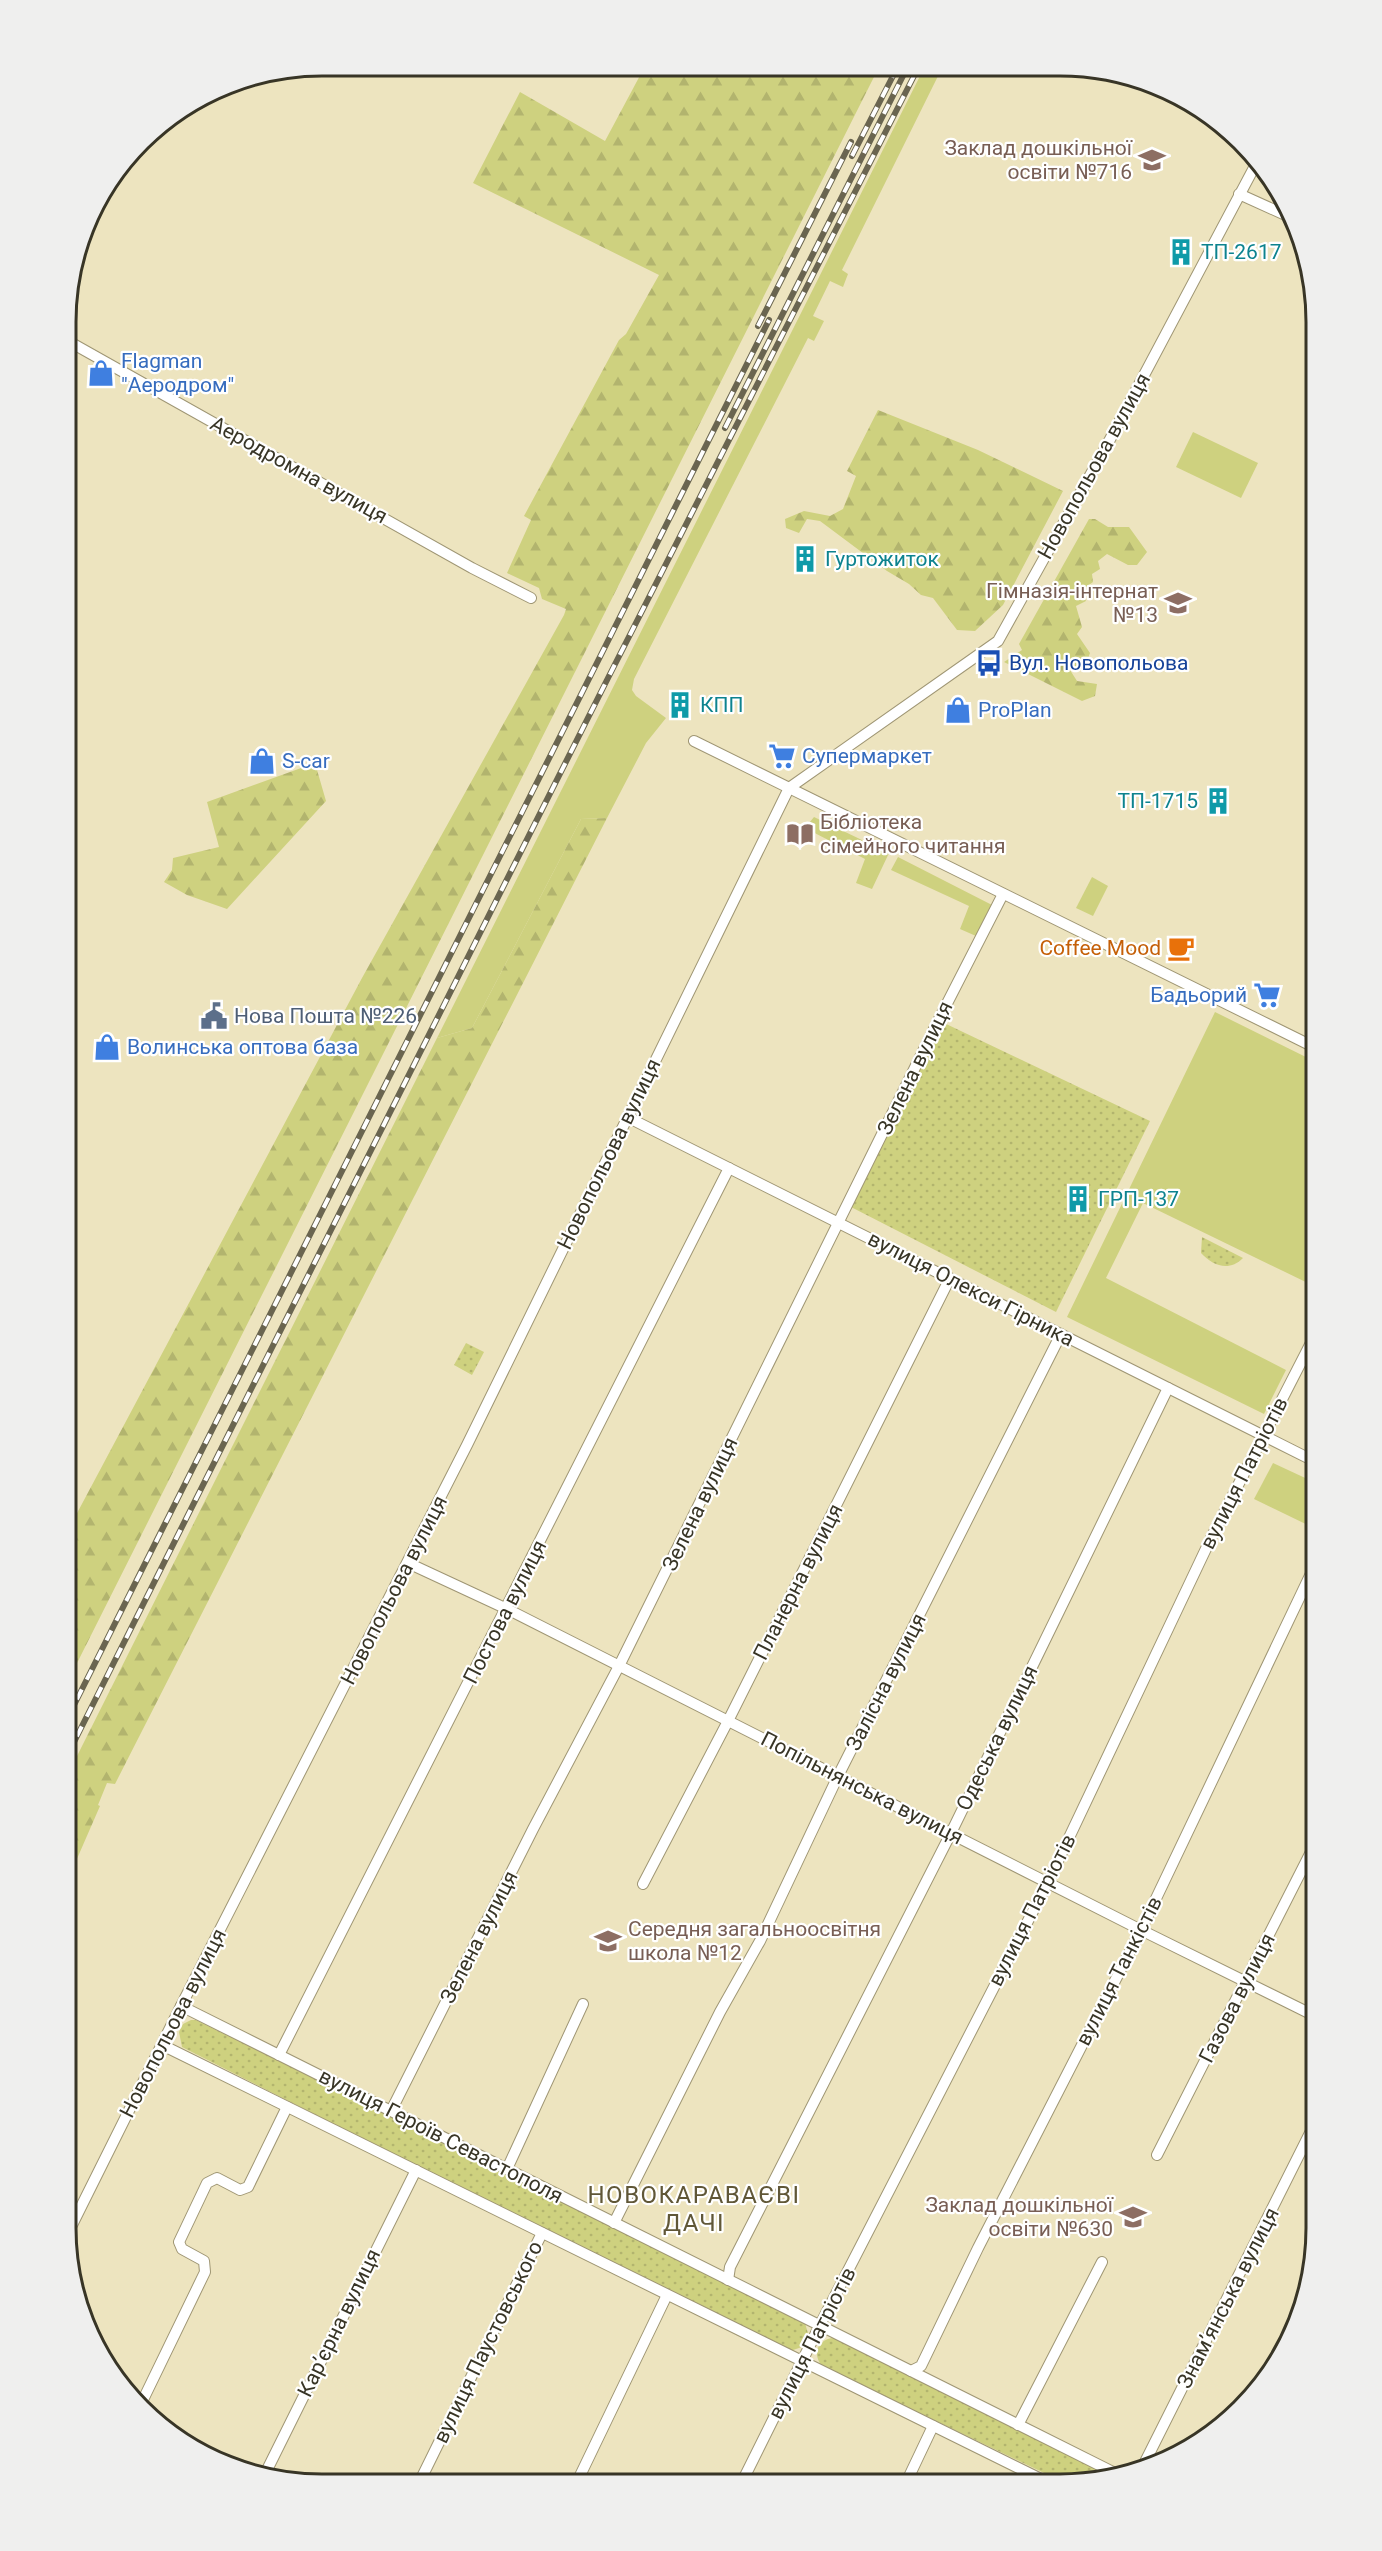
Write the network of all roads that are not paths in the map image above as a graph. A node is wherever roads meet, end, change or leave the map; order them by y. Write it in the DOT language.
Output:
graph roads {
  1 [pos="1253,170"];
  2 [pos="1239,194"];
  3 [pos="1279,212"];
  4 [pos="76,345"];
  5 [pos="531,598"];
  6 [pos="694,741"];
  7 [pos="789,788"];
  8 [pos="1003,894"];
  9 [pos="1306,1043"];
  10 [pos="627,1117"];
  11 [pos="729,1168"];
  12 [pos="839,1223"];
  13 [pos="950,1278"];
  14 [pos="1061,1334"];
  15 [pos="1306,1352"];
  16 [pos="1168,1388"];
  17 [pos="1263,1435"];
  18 [pos="1306,1457"];
  19 [pos="408,1563"];
  20 [pos="1306,1584"];
  21 [pos="507,1609"];
  22 [pos="619,1666"];
  23 [pos="728,1721"];
  24 [pos="838,1776"];
  25 [pos="951,1833"];
  26 [pos="1306,1862"];
  27 [pos="1048,1882"];
  28 [pos="643,1884"];
  29 [pos="1141,1930"];
  30 [pos="1246,1981"];
  31 [pos="583,2004"];
  32 [pos="181,2006"];
  33 [pos="1306,2011"];
  34 [pos="162,2045"];
  35 [pos="279,2055"];
  36 [pos="287,2107"];
  37 [pos="391,2111"];
  38 [pos="1306,2143"];
  39 [pos="1157,2155"];
  40 [pos="507,2169"];
  41 [pos="416,2170"];
  42 [pos="76,2217"];
  43 [pos="614,2223"];
  44 [pos="542,2232"];
  45 [pos="1102,2262"];
  46 [pos="728,2280"];
  47 [pos="667,2295"];
  48 [pos="820,2325"];
  49 [pos="803,2362"];
  50 [pos="911,2371"];
  51 [pos="144,2398"];
  52 [pos="1018,2425"];
  53 [pos="933,2426"];
  54 [pos="1147,2458"];
  55 [pos="268,2468"];
  56 [pos="1109,2470"];
  57 [pos="423,2475"];
  58 [pos="580,2475"];
  59 [pos="746,2475"];
  60 [pos="910,2475"];
  61 [pos="1033,2475"];
  1 -- 2 [label="street, Новопольова вулиця"];
  2 -- 3 [label="street"];
  2 -- 7 [label="street, Новопольова вулиця"];
  4 -- 5 [label="street, Аеродромна вулиця"];
  6 -- 7 [label="street"];
  7 -- 8 [label="street"];
  7 -- 10 [label="street, Новопольова вулиця"];
  8 -- 9 [label="street"];
  8 -- 12 [label="street, Зелена вулиця"];
  10 -- 11 [label="street, вулиця Олекси Гірника"];
  10 -- 19 [label="street, Новопольова вулиця"];
  11 -- 12 [label="street, вулиця Олекси Гірника"];
  11 -- 21 [label="street, Постова вулиця"];
  12 -- 13 [label="street, вулиця Олекси Гірника"];
  12 -- 22 [label="street, Зелена вулиця"];
  13 -- 14 [label="street, вулиця Олекси Гірника"];
  13 -- 23 [label="street, Планерна вулиця"];
  14 -- 16 [label="street, вулиця Олекси Гірника"];
  14 -- 24 [label="street, Залісна вулиця"];
  15 -- 17 [label="street, вулиця Патріотів"];
  16 -- 17 [label="street, вулиця Олекси Гірника"];
  16 -- 25 [label="street, Одеська вулиця"];
  17 -- 18 [label="street, вулиця Олекси Гірника"];
  17 -- 27 [label="street, вулиця Патріотів"];
  19 -- 21 [label="street, Попільнянська вулиця"];
  19 -- 32 [label="street, Новопольова вулиця"];
  20 -- 29 [label="street, вулиця Танкістів"];
  21 -- 22 [label="street, Попільнянська вулиця"];
  21 -- 35 [label="street, Постова вулиця"];
  22 -- 23 [label="street, Попільнянська вулиця"];
  22 -- 37 [label="street, Зелена вулиця"];
  23 -- 24 [label="street, Попільнянська вулиця"];
  23 -- 28 [label="street, Планерна вулиця"];
  24 -- 25 [label="street, Попільнянська вулиця"];
  24 -- 43 [label="street, Залісна вулиця"];
  25 -- 27 [label="street, Попільнянська вулиця"];
  25 -- 46 [label="street, Одеська вулиця"];
  26 -- 30 [label="street, Газова вулиця"];
  27 -- 29 [label="street, Попільнянська вулиця"];
  27 -- 48 [label="street, вулиця Патріотів"];
  29 -- 30 [label="street, Попільнянська вулиця"];
  29 -- 50 [label="street, вулиця Танкістів"];
  30 -- 33 [label="street, Попільнянська вулиця"];
  30 -- 39 [label="street, Газова вулиця"];
  31 -- 40 [label="street"];
  32 -- 34 [label="street, Новопольова вулиця"];
  32 -- 35 [label="street, вулиця Героїв Севастополя"];
  34 -- 36 [label="street, вулиця Героїв Севастополя"];
  34 -- 42 [label="street, Новопольова вулиця"];
  35 -- 37 [label="street, вулиця Героїв Севастополя"];
  36 -- 41 [label="street, вулиця Героїв Севастополя"];
  36 -- 51 [label="street"];
  37 -- 40 [label="street, вулиця Героїв Севастополя"];
  38 -- 54 [label="street, Знамʼянська вулиця"];
  40 -- 43 [label="street, вулиця Героїв Севастополя"];
  41 -- 44 [label="street, вулиця Героїв Севастополя"];
  41 -- 55 [label="street, Карʼєрна вулиця"];
  43 -- 46 [label="street, вулиця Героїв Севастополя"];
  44 -- 47 [label="street, вулиця Героїв Севастополя"];
  44 -- 57 [label="street, вулиця Паустовського"];
  45 -- 52 [label="street"];
  46 -- 48 [label="street, вулиця Героїв Севастополя"];
  47 -- 49 [label="street, вулиця Героїв Севастополя"];
  47 -- 58 [label="street"];
  48 -- 49 [label="street, вулиця Патріотів"];
  48 -- 50 [label="street, вулиця Героїв Севастополя"];
  49 -- 53 [label="street, вулиця Героїв Севастополя"];
  49 -- 59 [label="street, вулиця Патріотів"];
  50 -- 52 [label="street, вулиця Героїв Севастополя"];
  52 -- 56 [label="street, вулиця Героїв Севастополя"];
  53 -- 60 [label="street"];
  53 -- 61 [label="street, вулиця Героїв Севастополя"];
}
